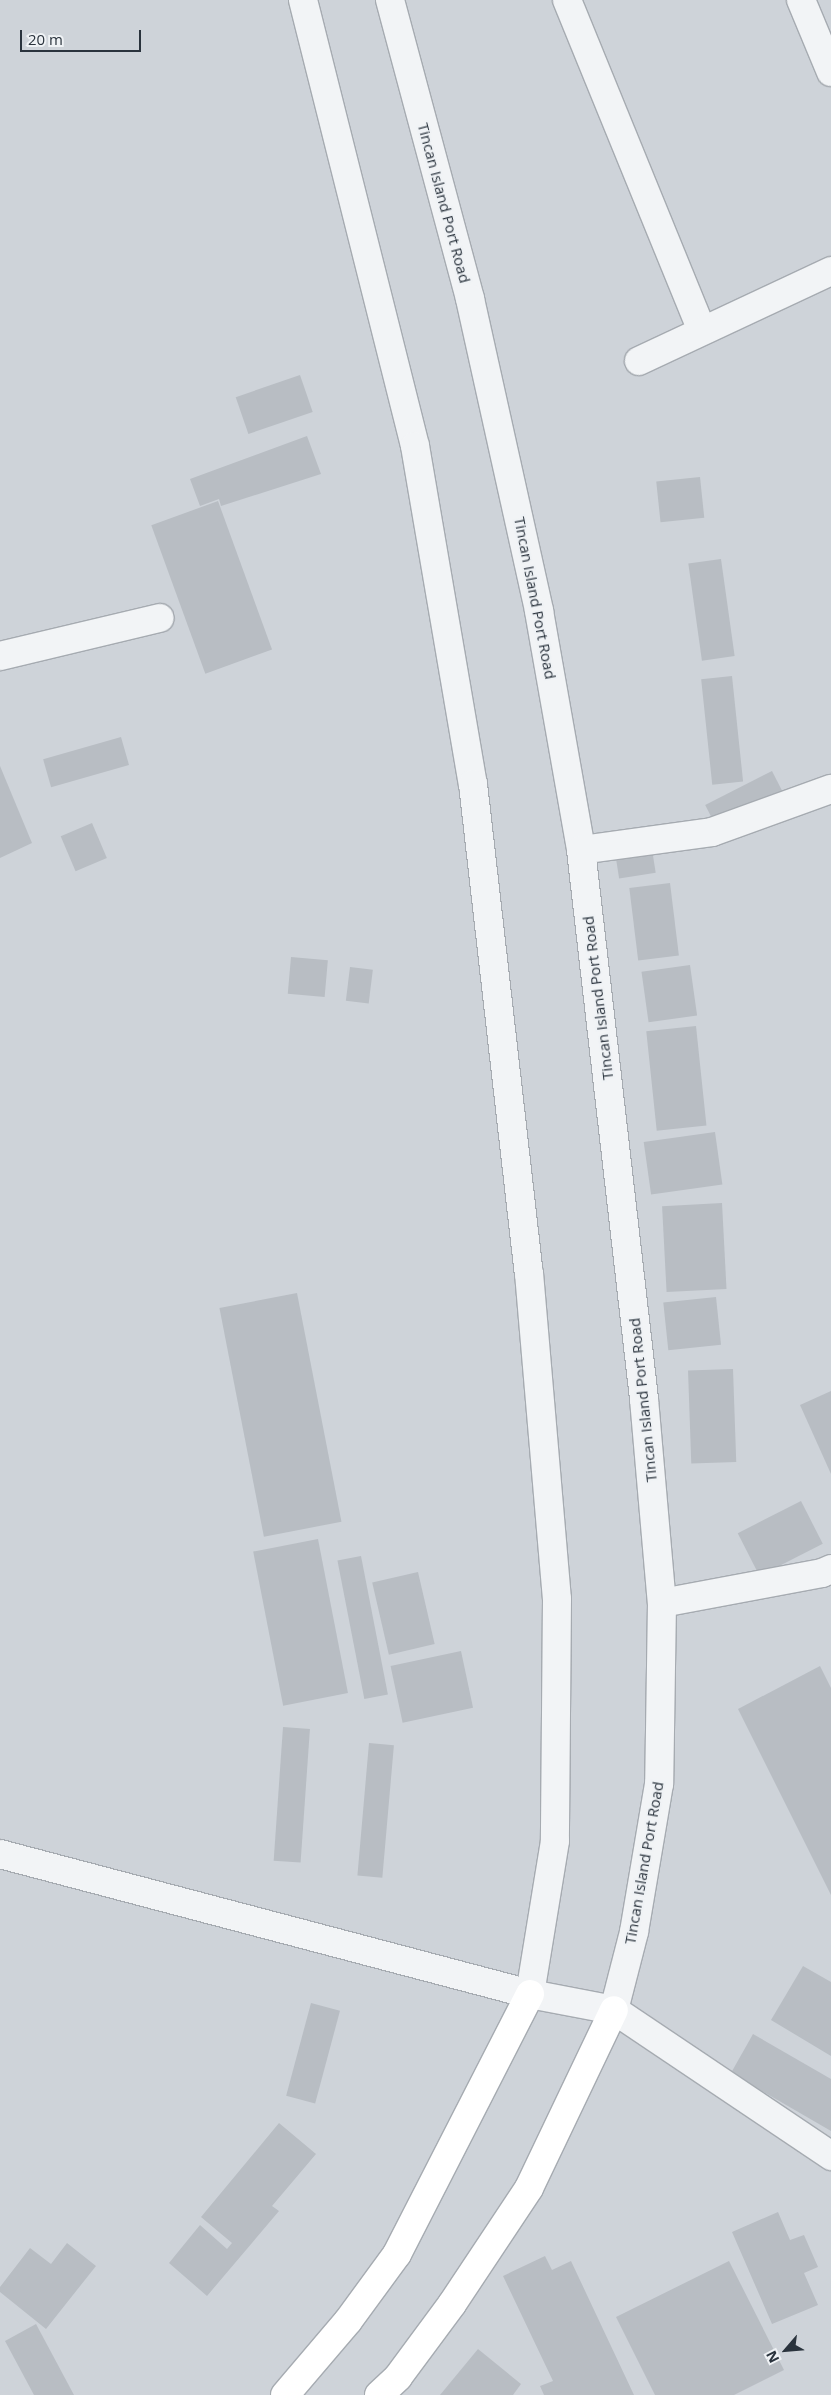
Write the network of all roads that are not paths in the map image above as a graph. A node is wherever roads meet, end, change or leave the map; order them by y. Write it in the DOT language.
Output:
graph roads {
  1 [pos="303,0"];
  2 [pos="390,0"];
  3 [pos="567,0"];
  4 [pos="801,0"];
  5 [pos="831,72"];
  6 [pos="831,271"];
  7 [pos="702,332"];
  8 [pos="639,361"];
  9 [pos="160,618"];
  10 [pos="0,656"];
  11 [pos="831,789"];
  12 [pos="581,850"];
  13 [pos="831,1569"];
  14 [pos="662,1603"];
  15 [pos="0,1854"];
  16 [pos="530,1994"];
  17 [pos="614,2010"];
  18 [pos="831,2156"];
  19 [pos="286,2395"];
  20 [pos="379,2395"];
  1 -- 16 [label="street"];
  2 -- 12 [label="street, Tincan Island Port Road"];
  3 -- 7 [label="street"];
  4 -- 5 [label="street"];
  6 -- 7 [label="street"];
  7 -- 8 [label="street"];
  9 -- 10 [label="street"];
  11 -- 12 [label="street"];
  12 -- 14 [label="street, Tincan Island Port Road"];
  13 -- 14 [label="street"];
  14 -- 17 [label="street, Tincan Island Port Road"];
  15 -- 16 [label="street"];
  16 -- 17 [label="street"];
  16 -- 19 [label="highway"];
  17 -- 18 [label="street"];
  17 -- 20 [label="highway"];
}
